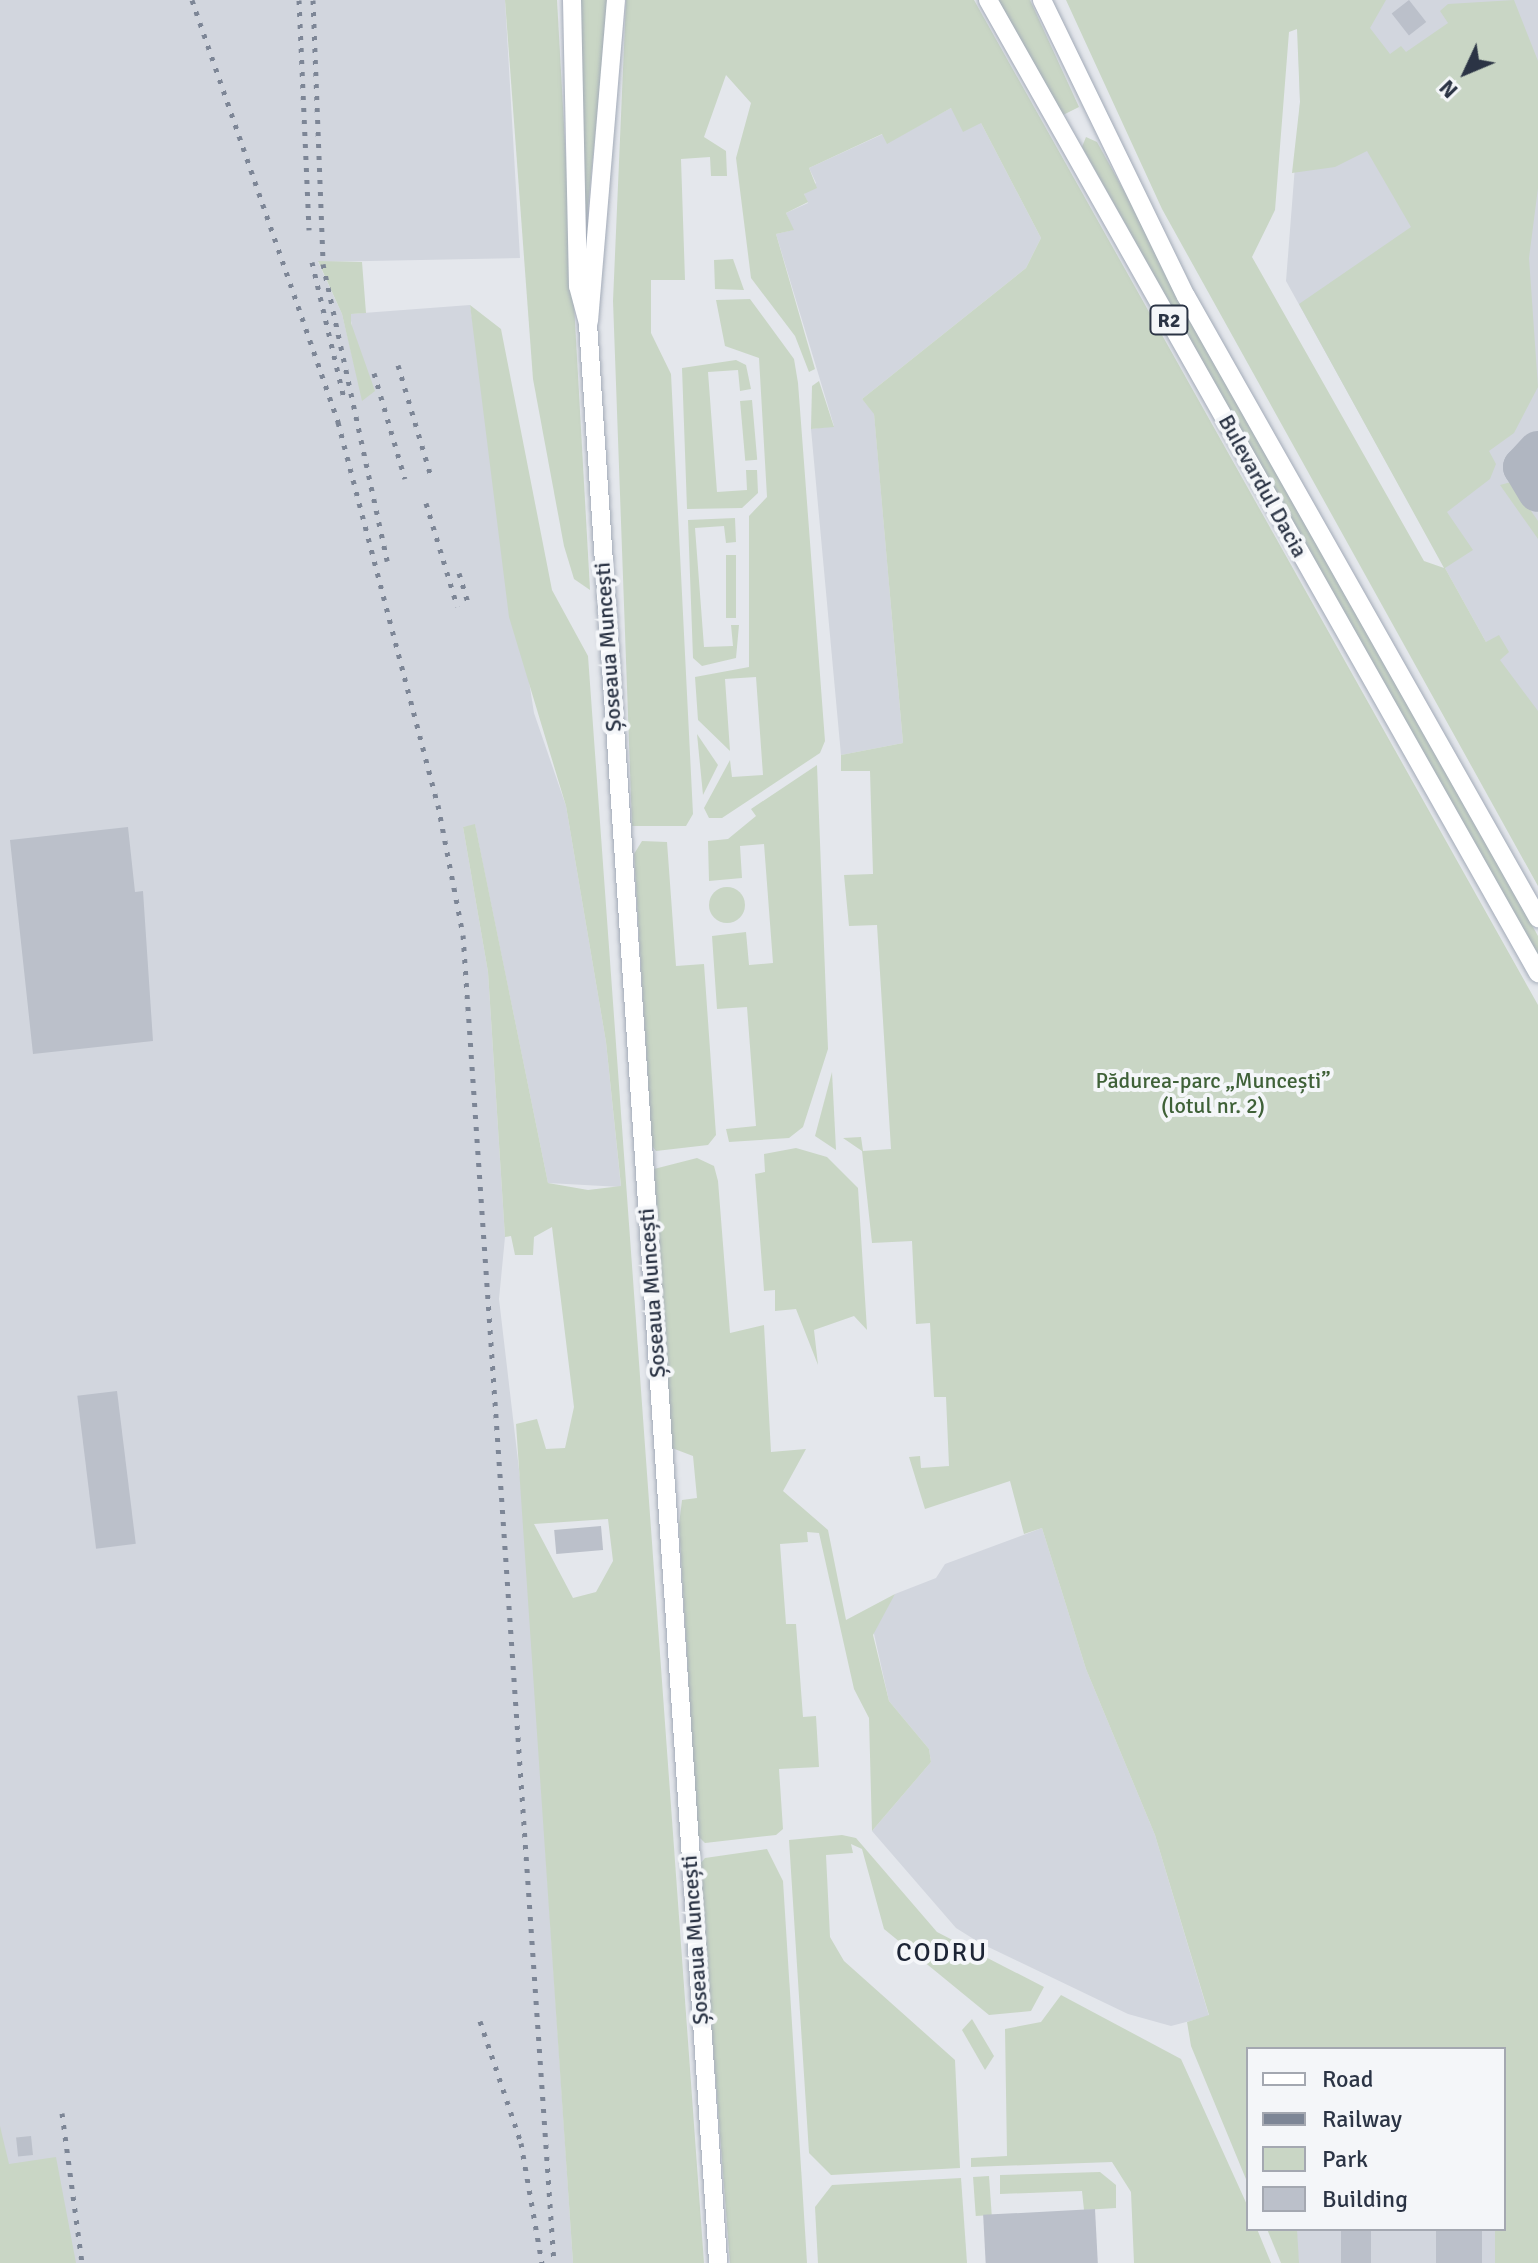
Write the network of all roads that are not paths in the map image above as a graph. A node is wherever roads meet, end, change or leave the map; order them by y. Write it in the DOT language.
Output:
graph roads {
  1 [pos="572,0"];
  2 [pos="616,0"];
  3 [pos="988,0"];
  4 [pos="1042,0"];
  5 [pos="1094,117"];
  6 [pos="1064,132"];
  7 [pos="588,324"];
  8 [pos="1538,918"];
  9 [pos="1538,973"];
  10 [pos="718,2263"];
  1 -- 7 [label="main road, Șoseaua Muncești"];
  2 -- 7 [label="main road, Șoseaua Muncești"];
  3 -- 6 [label="main road, Bulevardul Dacia / R2"];
  4 -- 5 [label="main road, Bulevardul Dacia / R2"];
  5 -- 6 [label="main road"];
  5 -- 8 [label="main road, Bulevardul Dacia / R2"];
  6 -- 9 [label="main road, Bulevardul Dacia / R2"];
  7 -- 10 [label="main road, Șoseaua Muncești"];
}
